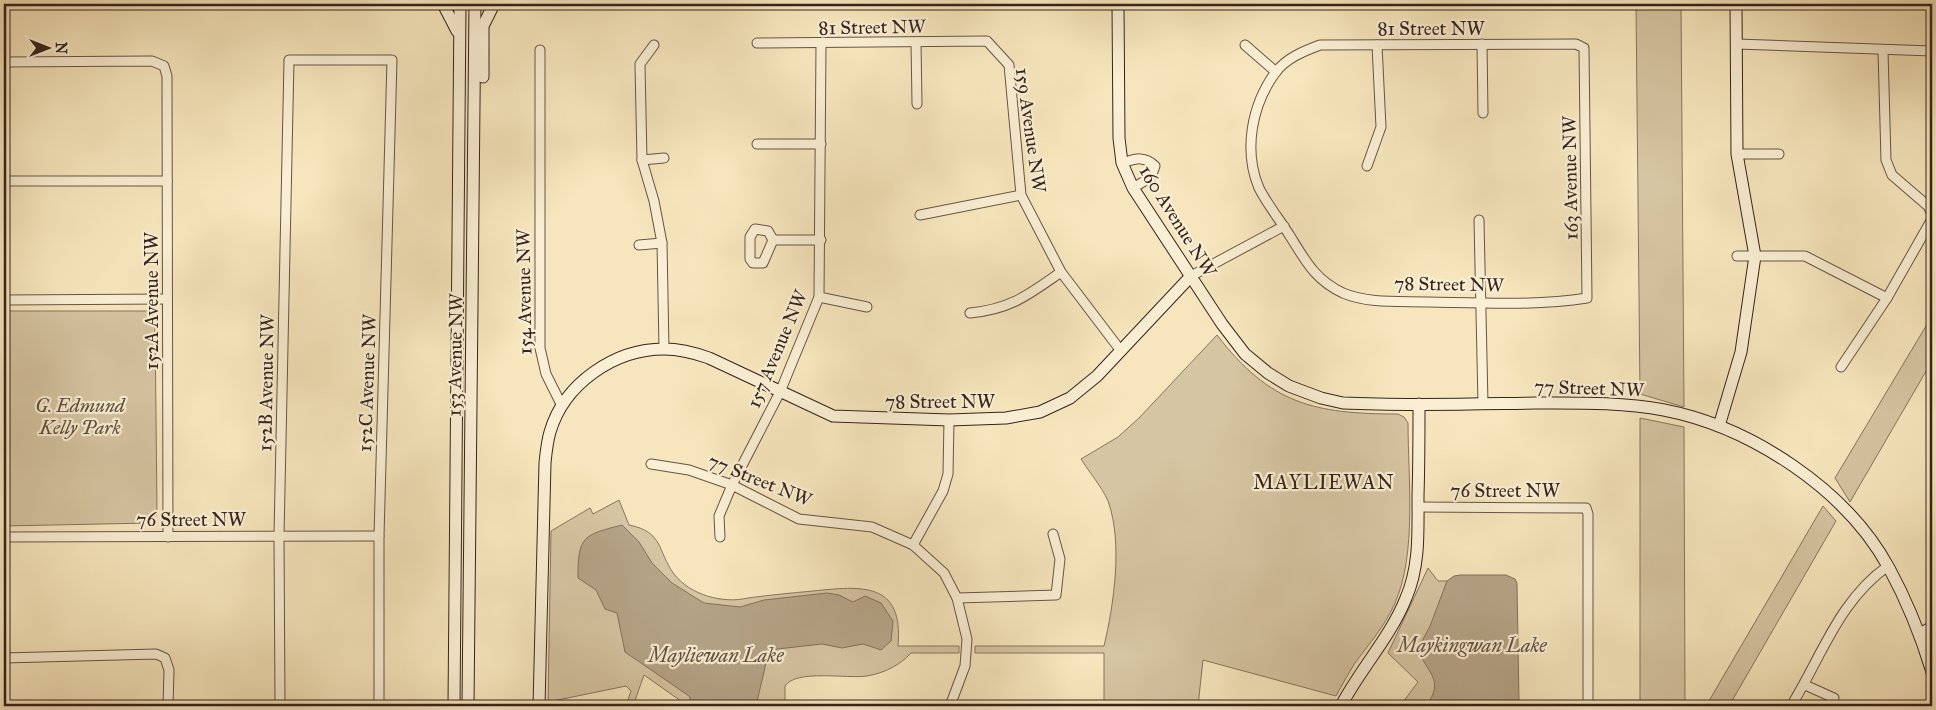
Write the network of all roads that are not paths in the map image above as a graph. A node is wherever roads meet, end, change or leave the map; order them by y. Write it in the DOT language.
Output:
graph roads {
  1 [pos="443,4"];
  2 [pos="460,4"];
  3 [pos="475,4"];
  4 [pos="494,4"];
  5 [pos="1118,4"];
  6 [pos="1736,4"];
  7 [pos="987,41"];
  8 [pos="916,42"];
  9 [pos="757,43"];
  10 [pos="820,43"];
  11 [pos="1245,44"];
  12 [pos="1482,44"];
  13 [pos="1737,44"];
  14 [pos="654,45"];
  15 [pos="1377,45"];
  16 [pos="540,50"];
  17 [pos="460,51"];
  18 [pos="1883,51"];
  19 [pos="1932,51"];
  20 [pos="1584,58"];
  21 [pos="289,60"];
  22 [pos="4,62"];
  23 [pos="1276,72"];
  24 [pos="917,104"];
  25 [pos="1483,114"];
  26 [pos="757,144"];
  27 [pos="821,144"];
  28 [pos="475,148"];
  29 [pos="1737,154"];
  30 [pos="1779,154"];
  31 [pos="664,158"];
  32 [pos="642,160"];
  33 [pos="1122,162"];
  34 [pos="1367,166"];
  35 [pos="4,181"];
  36 [pos="167,181"];
  37 [pos="1133,188"];
  38 [pos="1021,195"];
  39 [pos="1932,214"];
  40 [pos="920,215"];
  41 [pos="1932,219"];
  42 [pos="1480,220"];
  43 [pos="1284,226"];
  44 [pos="773,240"];
  45 [pos="821,240"];
  46 [pos="662,243"];
  47 [pos="639,245"];
  48 [pos="1737,256"];
  49 [pos="1755,256"];
  50 [pos="1061,272"];
  51 [pos="1191,276"];
  52 [pos="819,297"];
  53 [pos="1587,298"];
  54 [pos="1887,298"];
  55 [pos="167,299"];
  56 [pos="4,300"];
  57 [pos="1483,303"];
  58 [pos="867,307"];
  59 [pos="970,313"];
  60 [pos="664,349"];
  61 [pos="1121,351"];
  62 [pos="1245,354"];
  63 [pos="1842,367"];
  64 [pos="780,392"];
  65 [pos="1419,404"];
  66 [pos="1483,404"];
  67 [pos="562,406"];
  68 [pos="949,420"];
  69 [pos="1719,426"];
  70 [pos="651,464"];
  71 [pos="732,485"];
  72 [pos="1418,507"];
  73 [pos="1053,534"];
  74 [pos="168,536"];
  75 [pos="279,536"];
  76 [pos="379,536"];
  77 [pos="4,537"];
  78 [pos="720,537"];
  79 [pos="913,545"];
  80 [pos="1888,566"];
  81 [pos="957,598"];
  82 [pos="1932,627"];
  83 [pos="1920,634"];
  84 [pos="4,658"];
  85 [pos="1932,672"];
  86 [pos="1804,685"];
  87 [pos="1834,698"];
  88 [pos="168,706"];
  89 [pos="280,706"];
  90 [pos="379,706"];
  91 [pos="454,706"];
  92 [pos="468,706"];
  93 [pos="539,706"];
  94 [pos="950,706"];
  95 [pos="1341,706"];
  96 [pos="1588,706"];
  97 [pos="1791,706"];
  1 -- 17 [label="street"];
  2 -- 17 [label="street, 153 Avenue NW"];
  3 -- 28 [label="street, 153 Avenue NW"];
  4 -- 28 [label="street"];
  5 -- 33 [label="street, 160 Avenue NW"];
  6 -- 13 [label="street"];
  7 -- 8 [label="street, 81 Street NW"];
  7 -- 38 [label="street, 159 Avenue NW"];
  8 -- 10 [label="street, 81 Street NW"];
  8 -- 24 [label="street"];
  9 -- 10 [label="street, 81 Street NW"];
  10 -- 27 [label="street, 157 Avenue NW"];
  11 -- 23 [label="street"];
  12 -- 15 [label="street, 81 Street NW"];
  12 -- 20 [label="street, 81 Street NW"];
  12 -- 25 [label="street"];
  13 -- 18 [label="street"];
  13 -- 29 [label="street"];
  14 -- 32 [label="street"];
  15 -- 23 [label="street, 81 Street NW"];
  15 -- 34 [label="street"];
  16 -- 67 [label="street, 154 Avenue NW"];
  17 -- 91 [label="street, 153 Avenue NW"];
  18 -- 19 [label="street"];
  18 -- 39 [label="street"];
  20 -- 53 [label="street, 163 Avenue NW"];
  21 -- 75 [label="street, 152B Avenue NW"];
  21 -- 76 [label="street, 152C Avenue NW"];
  22 -- 36 [label="street, 152A Avenue NW"];
  23 -- 43 [label="street"];
  26 -- 27 [label="street"];
  27 -- 45 [label="street, 157 Avenue NW"];
  28 -- 92 [label="street, 153 Avenue NW"];
  29 -- 30 [label="street"];
  29 -- 49 [label="street"];
  31 -- 32 [label="street"];
  32 -- 46 [label="street"];
  33 -- 37 [label="street, 160 Avenue NW"];
  33 -- 37 [label="street"];
  35 -- 36 [label="street"];
  36 -- 55 [label="street, 152A Avenue NW"];
  37 -- 51 [label="street, 160 Avenue NW"];
  38 -- 40 [label="street"];
  38 -- 50 [label="street, 159 Avenue NW"];
  41 -- 54 [label="street"];
  42 -- 57 [label="street"];
  43 -- 51 [label="street, 78 Street NW"];
  43 -- 57 [label="street, 78 Street NW"];
  44 -- 45 [label="street"];
  45 -- 52 [label="street, 157 Avenue NW"];
  46 -- 47 [label="street"];
  46 -- 60 [label="street"];
  48 -- 49 [label="street"];
  49 -- 54 [label="street"];
  49 -- 69 [label="street"];
  50 -- 59 [label="street"];
  50 -- 61 [label="street, 159 Avenue NW"];
  51 -- 61 [label="street, 78 Street NW"];
  51 -- 62 [label="street, 160 Avenue NW"];
  52 -- 58 [label="street"];
  52 -- 64 [label="street, 157 Avenue NW"];
  53 -- 57 [label="street, 78 Street NW"];
  54 -- 63 [label="street"];
  55 -- 56 [label="street"];
  55 -- 74 [label="street, 152A Avenue NW"];
  57 -- 66 [label="street"];
  60 -- 64 [label="street, 78 Street NW"];
  60 -- 67 [label="street, 78 Street NW"];
  61 -- 68 [label="street, 78 Street NW"];
  62 -- 65 [label="street, 77 Street NW"];
  64 -- 68 [label="street, 78 Street NW"];
  64 -- 71 [label="street, 157 Avenue NW"];
  65 -- 66 [label="street, 77 Street NW"];
  65 -- 72 [label="street"];
  66 -- 69 [label="street, 77 Street NW"];
  67 -- 93 [label="street"];
  68 -- 79 [label="street"];
  69 -- 80 [label="street, 77 Street NW"];
  70 -- 71 [label="street, 77 Street NW"];
  71 -- 78 [label="street, 157 Avenue NW"];
  71 -- 79 [label="street, 77 Street NW"];
  72 -- 95 [label="street"];
  72 -- 96 [label="street, 76 Street NW"];
  73 -- 81 [label="street"];
  74 -- 75 [label="street, 76 Street NW"];
  74 -- 77 [label="street, 76 Street NW"];
  75 -- 76 [label="street, 76 Street NW"];
  75 -- 89 [label="street, 152B Avenue NW"];
  76 -- 90 [label="street, 152C Avenue NW"];
  79 -- 81 [label="street, 77 Street NW"];
  80 -- 83 [label="street, 77 Street NW"];
  80 -- 86 [label="street"];
  81 -- 94 [label="street, 77 Street NW"];
  82 -- 83 [label="street"];
  83 -- 85 [label="street, 77 Street NW"];
  84 -- 88 [label="street"];
  86 -- 87 [label="street"];
  86 -- 97 [label="street"];
}
